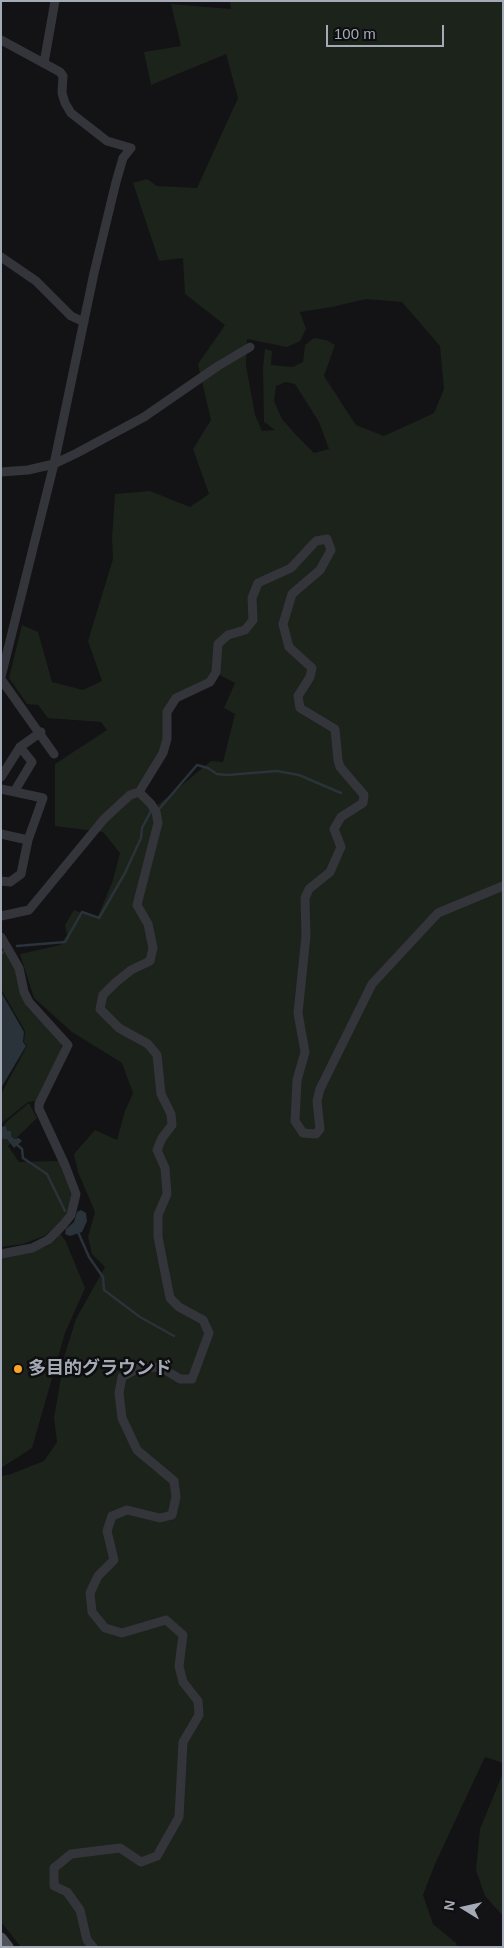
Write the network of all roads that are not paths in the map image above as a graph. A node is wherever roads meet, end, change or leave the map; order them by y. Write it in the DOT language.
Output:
graph roads {
  1 [pos="55,1"];
  2 [pos="1,40"];
  3 [pos="44,63"];
  4 [pos="1,257"];
  5 [pos="84,322"];
  6 [pos="250,347"];
  7 [pos="54,464"];
  8 [pos="1,472"];
  9 [pos="1,678"];
  10 [pos="40,732"];
  11 [pos="20,747"];
  12 [pos="54,754"];
  13 [pos="1,778"];
  14 [pos="1,789"];
  15 [pos="14,792"];
  16 [pos="139,792"];
  17 [pos="1,834"];
  18 [pos="28,840"];
  19 [pos="1,881"];
  20 [pos="503,886"];
  21 [pos="1,916"];
  22 [pos="1,936"];
  23 [pos="1,1254"];
  24 [pos="1,1938"];
  25 [pos="8,1947"];
  26 [pos="93,1947"];
  1 -- 3 [label="street"];
  2 -- 3 [label="street"];
  3 -- 5 [label="street"];
  4 -- 5 [label="street"];
  5 -- 7 [label="street"];
  6 -- 7 [label="street"];
  7 -- 8 [label="street"];
  7 -- 9 [label="street"];
  9 -- 10 [label="street"];
  10 -- 11 [label="street"];
  10 -- 12 [label="street"];
  11 -- 13 [label="street"];
  11 -- 15 [label="street"];
  14 -- 15 [label="street"];
  15 -- 18 [label="street"];
  16 -- 20 [label="street"];
  16 -- 21 [label="street"];
  16 -- 26 [label="street"];
  17 -- 18 [label="street"];
  18 -- 19 [label="street"];
  22 -- 23 [label="street"];
  24 -- 25 [label="main road"];
}
